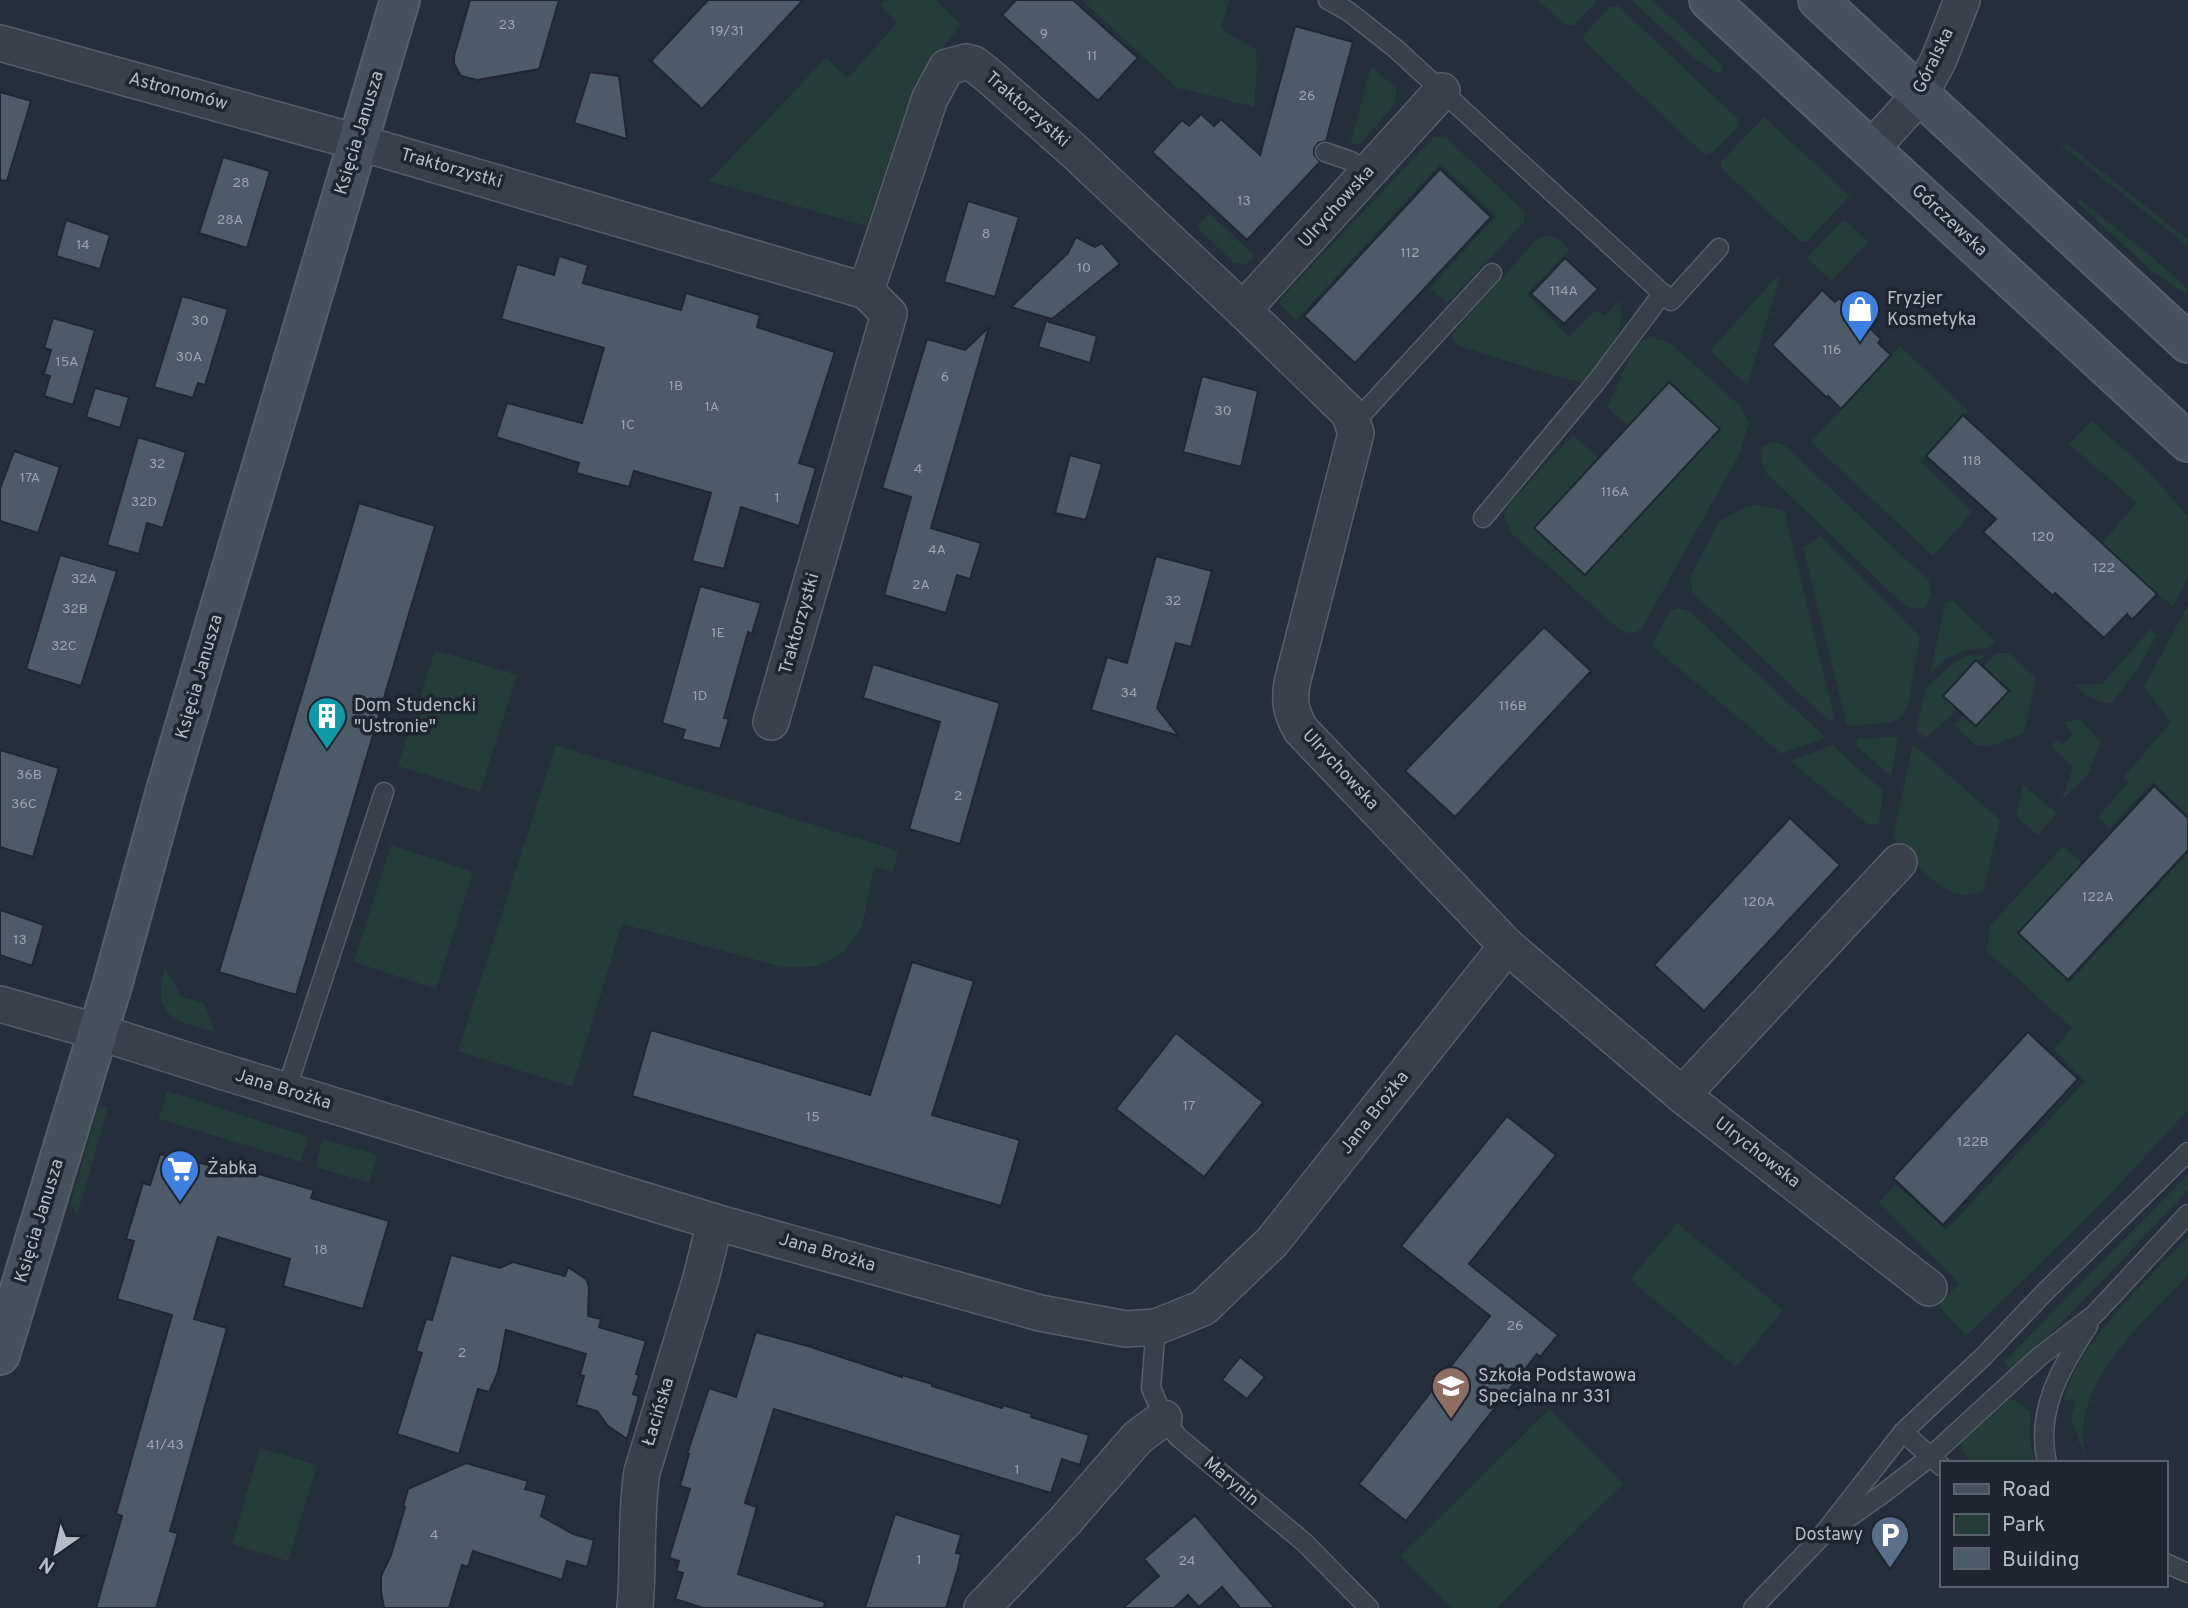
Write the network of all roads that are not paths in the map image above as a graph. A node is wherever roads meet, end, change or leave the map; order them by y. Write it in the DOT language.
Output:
graph roads {
  1 [pos="400,0"];
  2 [pos="1328,0"];
  3 [pos="1709,0"];
  4 [pos="1818,0"];
  5 [pos="1962,0"];
  6 [pos="0,43"];
  7 [pos="1442,91"];
  8 [pos="1920,95"];
  9 [pos="357,142"];
  10 [pos="1871,149"];
  11 [pos="1325,152"];
  12 [pos="1366,174"];
  13 [pos="1719,248"];
  14 [pos="1492,273"];
  15 [pos="866,291"];
  16 [pos="1663,293"];
  17 [pos="1243,310"];
  18 [pos="2188,342"];
  19 [pos="1354,423"];
  20 [pos="2188,442"];
  21 [pos="1483,518"];
  22 [pos="771,722"];
  23 [pos="384,792"];
  24 [pos="1899,862"];
  25 [pos="1507,946"];
  26 [pos="0,1004"];
  27 [pos="98,1032"];
  28 [pos="286,1091"];
  29 [pos="1682,1095"];
  30 [pos="2188,1153"];
  31 [pos="2188,1214"];
  32 [pos="715,1222"];
  33 [pos="1929,1289"];
  34 [pos="2095,1314"];
  35 [pos="1156,1327"];
  36 [pos="0,1355"];
  37 [pos="1164,1418"];
  38 [pos="1903,1432"];
  39 [pos="2047,1461"];
  40 [pos="1936,1462"];
  41 [pos="1820,1538"];
  42 [pos="2167,1564"];
  43 [pos="2188,1573"];
  44 [pos="635,1608"];
  45 [pos="982,1608"];
  46 [pos="1369,1608"];
  47 [pos="1753,1608"];
  1 -- 9 [label="street, Księcia Janusza"];
  2 -- 7 [label="lane"];
  3 -- 10 [label="street, Górczewska"];
  4 -- 8 [label="street"];
  5 -- 8 [label="street, Góralska"];
  6 -- 9 [label="street, Astronomów"];
  7 -- 12 [label="street, Ulrychowska"];
  7 -- 16 [label="lane"];
  8 -- 10 [label="street, Góralska"];
  8 -- 18 [label="street"];
  9 -- 15 [label="street, Traktorzystki"];
  9 -- 27 [label="street, Księcia Janusza"];
  10 -- 20 [label="street, Górczewska"];
  11 -- 12 [label="lane"];
  12 -- 17 [label="street, Ulrychowska"];
  13 -- 16 [label="lane"];
  14 -- 19 [label="lane"];
  15 -- 17 [label="street, Traktorzystki"];
  15 -- 22 [label="street, Traktorzystki"];
  16 -- 21 [label="lane"];
  17 -- 19 [label="street"];
  19 -- 25 [label="street, Ulrychowska"];
  23 -- 28 [label="lane"];
  24 -- 29 [label="street"];
  25 -- 29 [label="street, Ulrychowska"];
  25 -- 35 [label="street, Jana Brożka"];
  26 -- 27 [label="street, Jana Brożka"];
  27 -- 28 [label="street, Jana Brożka"];
  27 -- 36 [label="street, Księcia Janusza"];
  28 -- 32 [label="street, Jana Brożka"];
  29 -- 33 [label="street, Ulrychowska"];
  30 -- 38 [label="lane"];
  31 -- 34 [label="lane"];
  32 -- 35 [label="street, Jana Brożka"];
  32 -- 44 [label="street, Łacińska"];
  34 -- 39 [label="lane"];
  34 -- 40 [label="lane"];
  35 -- 37 [label="lane, Marynin"];
  37 -- 45 [label="street"];
  37 -- 46 [label="lane, Marynin"];
  38 -- 40 [label="lane"];
  38 -- 41 [label="lane"];
  40 -- 41 [label="lane"];
  41 -- 47 [label="lane"];
  42 -- 43 [label="lane"];
}
